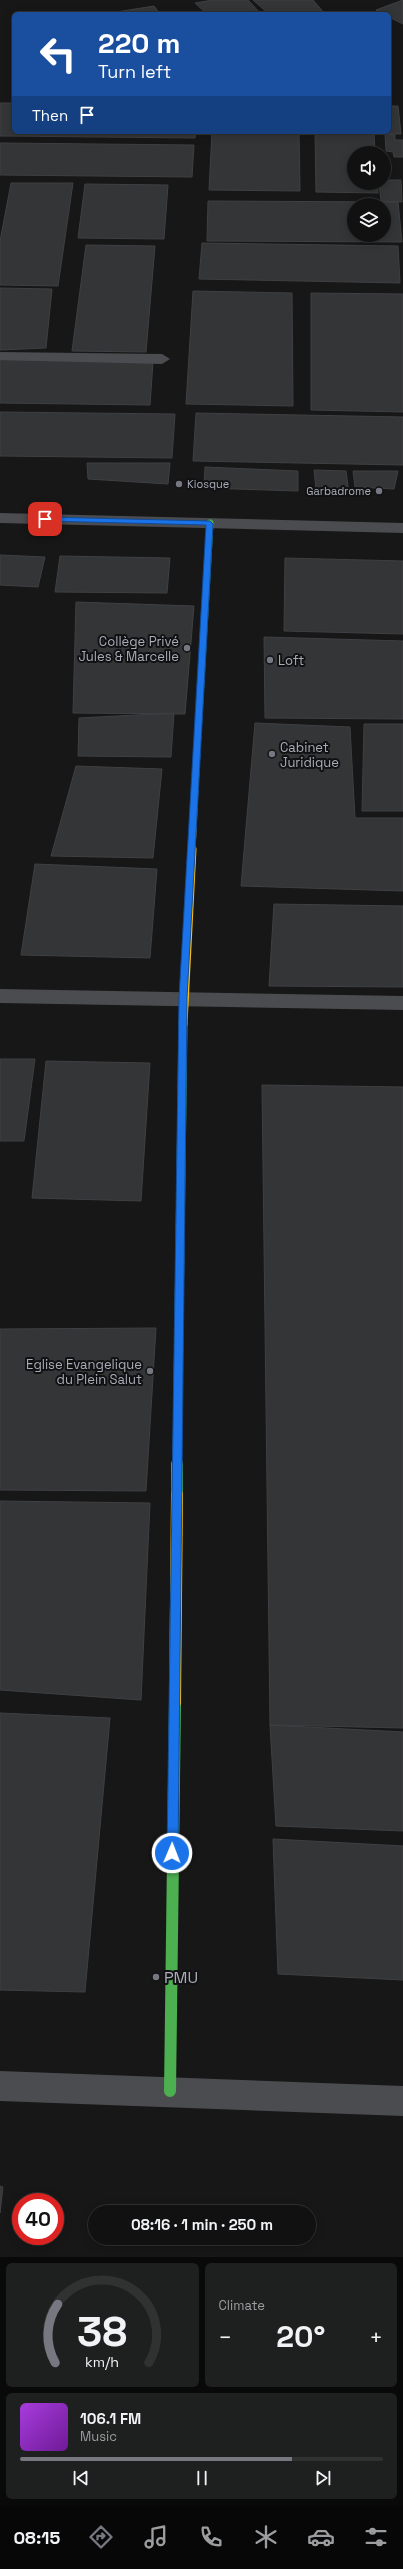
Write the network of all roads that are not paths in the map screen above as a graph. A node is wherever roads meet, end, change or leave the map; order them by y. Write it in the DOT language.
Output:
graph roads {
  1 [pos="0,356"];
  2 [pos="162,359"];
  3 [pos="0,518"];
  4 [pos="210,524"];
  5 [pos="403,528"];
  6 [pos="0,996"];
  7 [pos="183,998"];
  8 [pos="403,1003"];
  9 [pos="0,2086"];
  10 [pos="170,2090"];
  11 [pos="403,2101"];
  1 -- 2 [label="street"];
  3 -- 4 [label="street"];
  4 -- 5 [label="street"];
  4 -- 7 [label="street"];
  6 -- 7 [label="street"];
  7 -- 8 [label="street"];
  7 -- 10 [label="street"];
  9 -- 10 [label="street"];
  10 -- 11 [label="street"];
}
